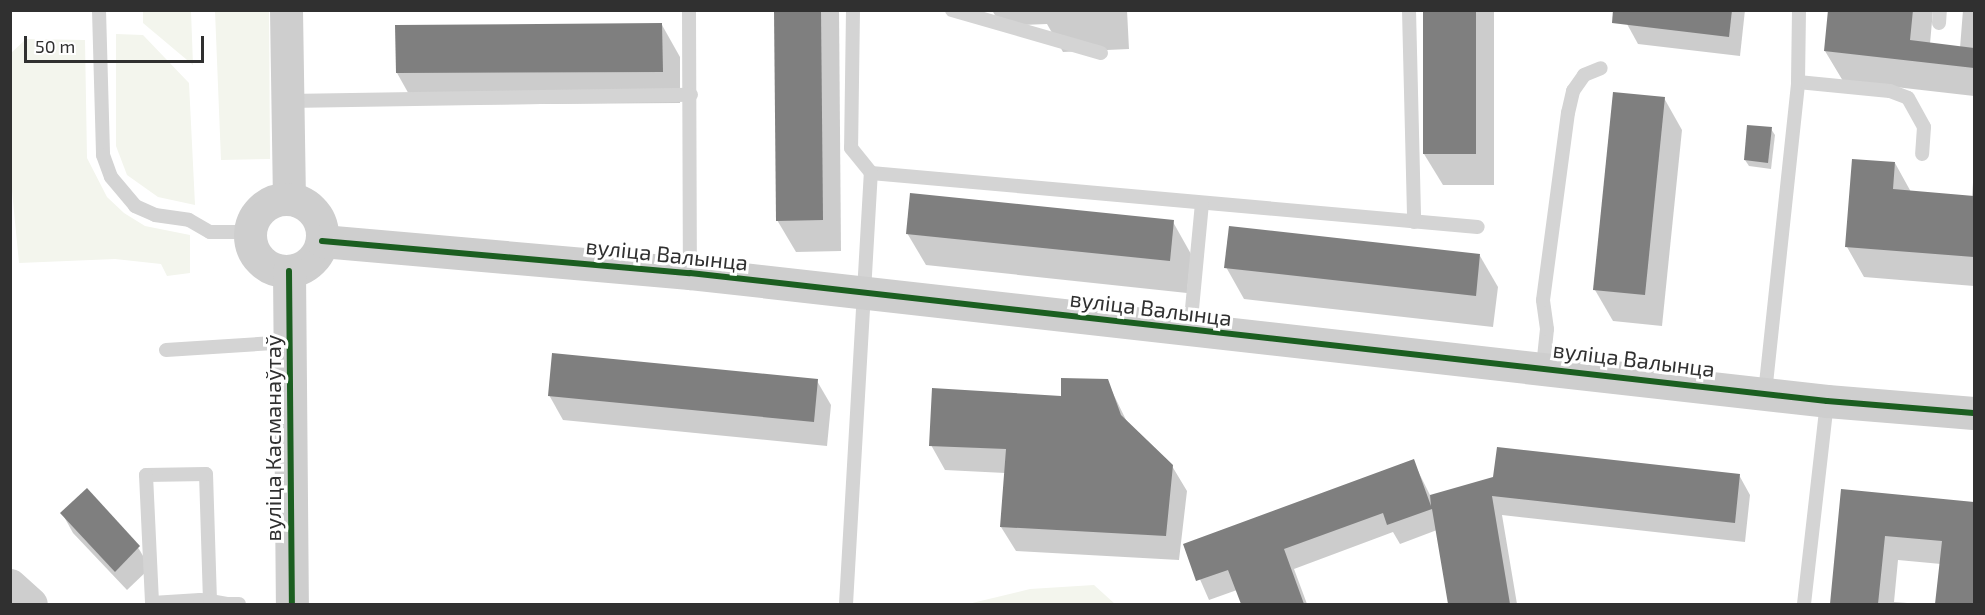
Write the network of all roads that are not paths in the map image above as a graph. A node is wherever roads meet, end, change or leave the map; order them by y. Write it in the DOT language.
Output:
graph roads {
  1 [pos="99,10"];
  2 [pos="286,10"];
  3 [pos="689,10"];
  4 [pos="853,10"];
  5 [pos="952,10"];
  6 [pos="1409,10"];
  7 [pos="1798,10"];
  8 [pos="1101,53"];
  9 [pos="1601,68"];
  10 [pos="1798,82"];
  11 [pos="691,95"];
  12 [pos="288,101"];
  13 [pos="1922,154"];
  14 [pos="871,173"];
  15 [pos="289,199"];
  16 [pos="1203,204"];
  17 [pos="1414,222"];
  18 [pos="1478,227"];
  19 [pos="249,232"];
  20 [pos="322,241"];
  21 [pos="290,272"];
  22 [pos="690,273"];
  23 [pos="866,293"];
  24 [pos="1190,331"];
  25 [pos="291,342"];
  26 [pos="166,350"];
  27 [pos="1543,367"];
  28 [pos="1765,393"];
  29 [pos="1827,401"];
  30 [pos="1974,414"];
  31 [pos="10,585"];
  32 [pos="210,602"];
  33 [pos="31,604"];
  34 [pos="239,604"];
  35 [pos="292,604"];
  36 [pos="846,604"];
  37 [pos="1804,604"];
  1 -- 19 [label="lane"];
  2 -- 12 [label="street"];
  3 -- 11 [label="lane"];
  4 -- 14 [label="lane"];
  5 -- 8 [label="lane"];
  6 -- 17 [label="lane"];
  7 -- 10 [label="lane"];
  9 -- 27 [label="lane"];
  10 -- 13 [label="lane"];
  10 -- 28 [label="lane"];
  11 -- 12 [label="lane"];
  11 -- 22 [label="lane"];
  12 -- 15 [label="street"];
  14 -- 16 [label="lane"];
  14 -- 23 [label="lane"];
  15 -- 19 [label="street"];
  15 -- 20 [label="street"];
  16 -- 17 [label="lane"];
  16 -- 24 [label="lane"];
  17 -- 18 [label="lane"];
  19 -- 21 [label="street"];
  20 -- 21 [label="street"];
  20 -- 22 [label="street, вуліца Валынца"];
  21 -- 25 [label="street, вуліца Касманаўтаў"];
  22 -- 23 [label="street, вуліца Валынца"];
  23 -- 24 [label="street, вуліца Валынца"];
  23 -- 36 [label="lane"];
  24 -- 27 [label="street, вуліца Валынца"];
  25 -- 26 [label="lane"];
  25 -- 35 [label="street, вуліца Касманаўтаў"];
  27 -- 28 [label="street, вуліца Валынца"];
  28 -- 29 [label="street, вуліца Валынца"];
  29 -- 30 [label="street, вуліца Валынца"];
  29 -- 37 [label="lane"];
  31 -- 33 [label="street"];
  32 -- 32 [label="lane"];
  32 -- 34 [label="lane"];
}
